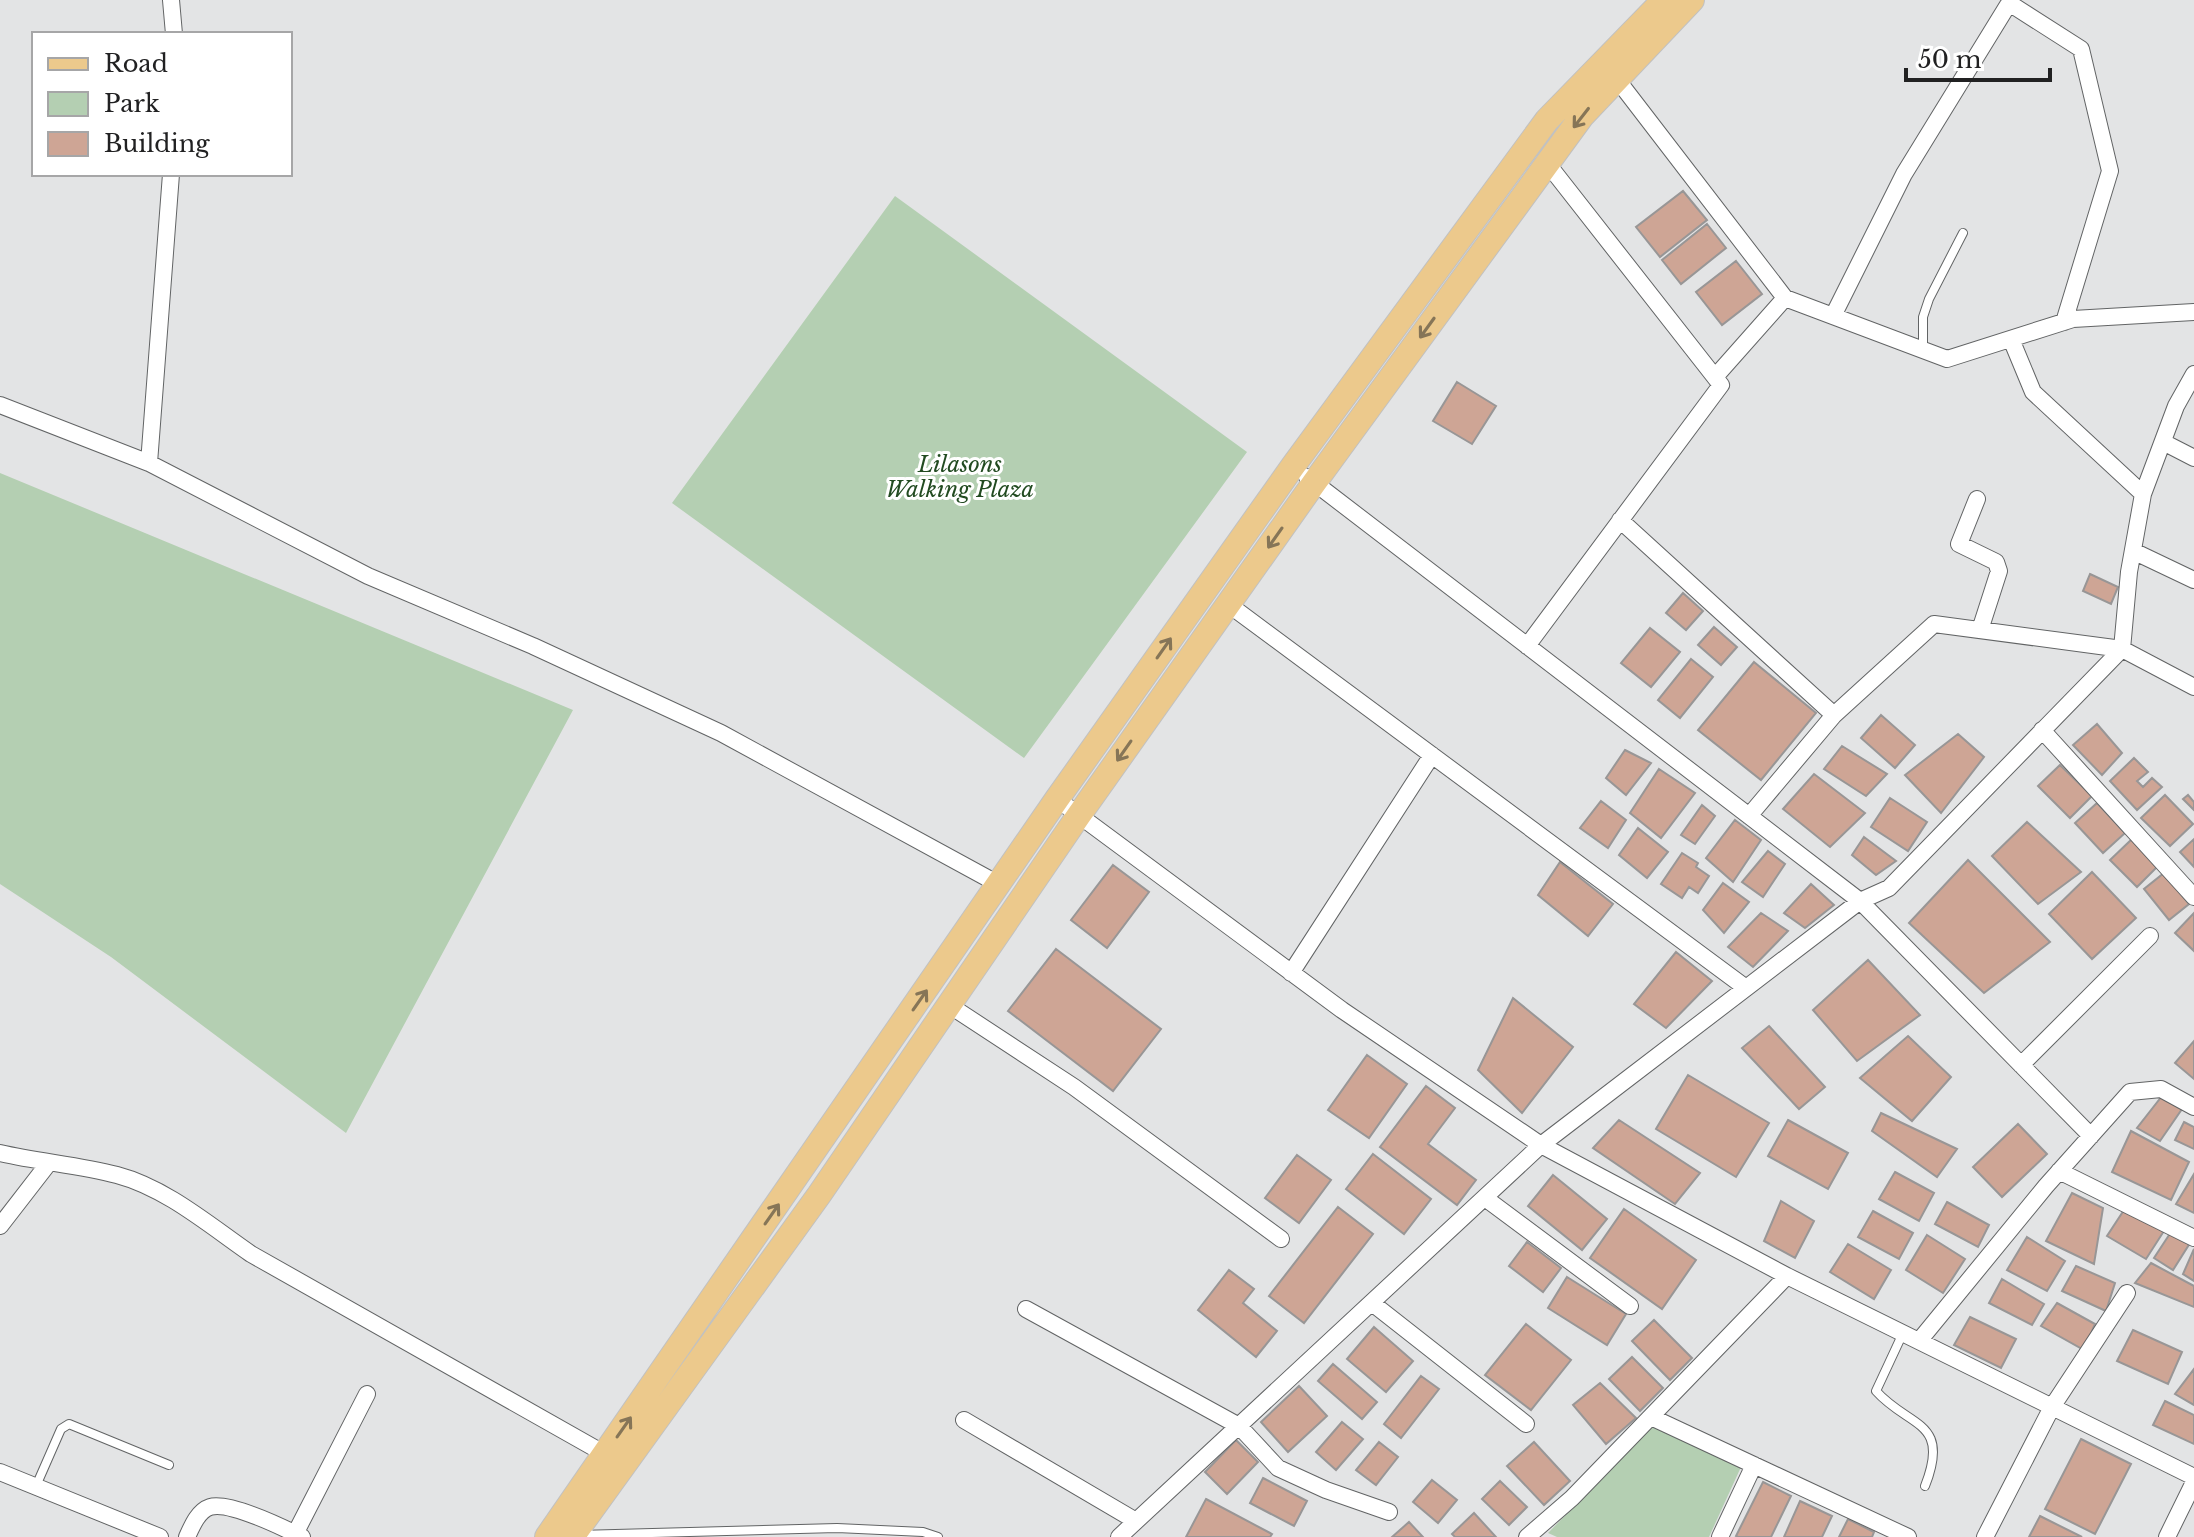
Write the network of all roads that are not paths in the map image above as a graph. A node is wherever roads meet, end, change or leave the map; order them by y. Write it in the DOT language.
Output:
graph roads {
  1 [pos="171,0"];
  2 [pos="1664,0"];
  3 [pos="1692,0"];
  4 [pos="2010,2"];
  5 [pos="174,32"];
  6 [pos="1616,78"];
  7 [pos="1547,163"];
  8 [pos="171,176"];
  9 [pos="1963,233"];
  10 [pos="1785,298"];
  11 [pos="2194,312"];
  12 [pos="1833,316"];
  13 [pos="2064,322"];
  14 [pos="2011,339"];
  15 [pos="1923,350"];
  16 [pos="2194,374"];
  17 [pos="1715,377"];
  18 [pos="0,405"];
  19 [pos="2163,442"];
  20 [pos="2194,458"];
  21 [pos="149,463"];
  22 [pos="1293,466"];
  23 [pos="1314,483"];
  24 [pos="2143,494"];
  25 [pos="1977,499"];
  26 [pos="1620,520"];
  27 [pos="2133,551"];
  28 [pos="2194,580"];
  29 [pos="1228,604"];
  30 [pos="1980,630"];
  31 [pos="1527,646"];
  32 [pos="2122,649"];
  33 [pos="2194,687"];
  34 [pos="1834,715"];
  35 [pos="2042,730"];
  36 [pos="1432,755"];
  37 [pos="1057,799"];
  38 [pos="1079,815"];
  39 [pos="1749,816"];
  40 [pos="1000,885"];
  41 [pos="2194,897"];
  42 [pos="1860,901"];
  43 [pos="2150,936"];
  44 [pos="1291,973"];
  45 [pos="1746,988"];
  46 [pos="949,1005"];
  47 [pos="897,1033"];
  48 [pos="920,1048"];
  49 [pos="2021,1065"];
  50 [pos="2194,1107"];
  51 [pos="2091,1136"];
  52 [pos="1541,1145"];
  53 [pos="0,1153"];
  54 [pos="48,1164"];
  55 [pos="2059,1171"];
  56 [pos="1485,1198"];
  57 [pos="0,1226"];
  58 [pos="2194,1238"];
  59 [pos="1281,1239"];
  60 [pos="1787,1276"];
  61 [pos="726,1279"];
  62 [pos="748,1293"];
  63 [pos="2127,1293"];
  64 [pos="1372,1303"];
  65 [pos="1630,1306"];
  66 [pos="1026,1309"];
  67 [pos="1903,1333"];
  68 [pos="1919,1341"];
  69 [pos="367,1394"];
  70 [pos="2052,1407"];
  71 [pos="1651,1417"];
  72 [pos="964,1420"];
  73 [pos="1526,1424"];
  74 [pos="1239,1426"];
  75 [pos="605,1454"];
  76 [pos="169,1465"];
  77 [pos="1754,1465"];
  78 [pos="0,1472"];
  79 [pos="2194,1480"];
  80 [pos="36,1486"];
  81 [pos="1925,1486"];
  82 [pos="1389,1512"];
  83 [pos="1127,1532"];
  84 [pos="838,1533"];
  85 [pos="299,1535"];
  86 [pos="573,1536"];
  87 [pos="1530,1536"];
  88 [pos="160,1537"];
  89 [pos="187,1537"];
  90 [pos="547,1537"];
  91 [pos="938,1537"];
  92 [pos="1720,1537"];
  93 [pos="1908,1537"];
  94 [pos="1985,1537"];
  95 [pos="2167,1537"];
  1 -- 5 [label="street"];
  2 -- 22 [label="main road"];
  3 -- 6 [label="main road"];
  4 -- 12 [label="street"];
  4 -- 13 [label="street"];
  6 -- 7 [label="main road, one-way"];
  6 -- 10 [label="street"];
  7 -- 17 [label="street"];
  7 -- 23 [label="main road, one-way"];
  8 -- 21 [label="street"];
  9 -- 15 [label="lane"];
  10 -- 12 [label="street"];
  10 -- 17 [label="street"];
  11 -- 13 [label="street"];
  12 -- 15 [label="street"];
  13 -- 14 [label="street"];
  14 -- 15 [label="street"];
  14 -- 24 [label="street"];
  16 -- 19 [label="street"];
  17 -- 26 [label="street"];
  18 -- 21 [label="street"];
  19 -- 20 [label="street"];
  19 -- 24 [label="street"];
  21 -- 40 [label="street"];
  22 -- 23 [label="street"];
  37 -- 22 [label="main road, one-way"];
  23 -- 29 [label="main road, one-way"];
  23 -- 31 [label="street"];
  24 -- 27 [label="street"];
  25 -- 30 [label="street"];
  26 -- 31 [label="street"];
  26 -- 34 [label="street"];
  27 -- 28 [label="street"];
  27 -- 32 [label="street"];
  29 -- 36 [label="street"];
  29 -- 38 [label="main road, one-way"];
  30 -- 32 [label="street"];
  30 -- 34 [label="street"];
  31 -- 39 [label="street"];
  32 -- 33 [label="street"];
  32 -- 35 [label="street"];
  34 -- 39 [label="street"];
  35 -- 41 [label="street"];
  35 -- 42 [label="street"];
  36 -- 44 [label="street"];
  36 -- 45 [label="street"];
  37 -- 38 [label="street"];
  37 -- 40 [label="main road"];
  38 -- 44 [label="street"];
  38 -- 46 [label="main road"];
  39 -- 42 [label="street"];
  47 -- 40 [label="main road, one-way"];
  42 -- 45 [label="street"];
  42 -- 49 [label="street"];
  43 -- 49 [label="street"];
  44 -- 52 [label="street"];
  45 -- 52 [label="street"];
  46 -- 48 [label="main road"];
  46 -- 59 [label="street"];
  47 -- 48 [label="main road"];
  61 -- 47 [label="main road, one-way"];
  48 -- 62 [label="main road"];
  49 -- 51 [label="street"];
  50 -- 51 [label="street"];
  51 -- 55 [label="street"];
  52 -- 56 [label="street"];
  52 -- 60 [label="street"];
  53 -- 54 [label="street"];
  54 -- 57 [label="street"];
  54 -- 75 [label="street"];
  55 -- 58 [label="street"];
  55 -- 68 [label="street"];
  56 -- 64 [label="street"];
  56 -- 65 [label="street"];
  60 -- 67 [label="street"];
  60 -- 71 [label="street"];
  61 -- 62 [label="main road"];
  75 -- 61 [label="main road, one-way"];
  62 -- 86 [label="main road"];
  63 -- 70 [label="street"];
  64 -- 73 [label="street"];
  64 -- 74 [label="street"];
  66 -- 74 [label="street"];
  67 -- 68 [label="street"];
  67 -- 81 [label="lane"];
  68 -- 70 [label="street"];
  69 -- 85 [label="street"];
  70 -- 79 [label="street"];
  70 -- 94 [label="street"];
  71 -- 77 [label="street"];
  71 -- 87 [label="street"];
  72 -- 83 [label="street"];
  74 -- 82 [label="street"];
  74 -- 83 [label="street"];
  75 -- 90 [label="main road"];
  76 -- 80 [label="lane"];
  77 -- 92 [label="street"];
  77 -- 93 [label="street"];
  78 -- 80 [label="street"];
  79 -- 95 [label="street"];
  80 -- 88 [label="street"];
  84 -- 86 [label="lane"];
  84 -- 91 [label="lane"];
  85 -- 89 [label="street"];
}
